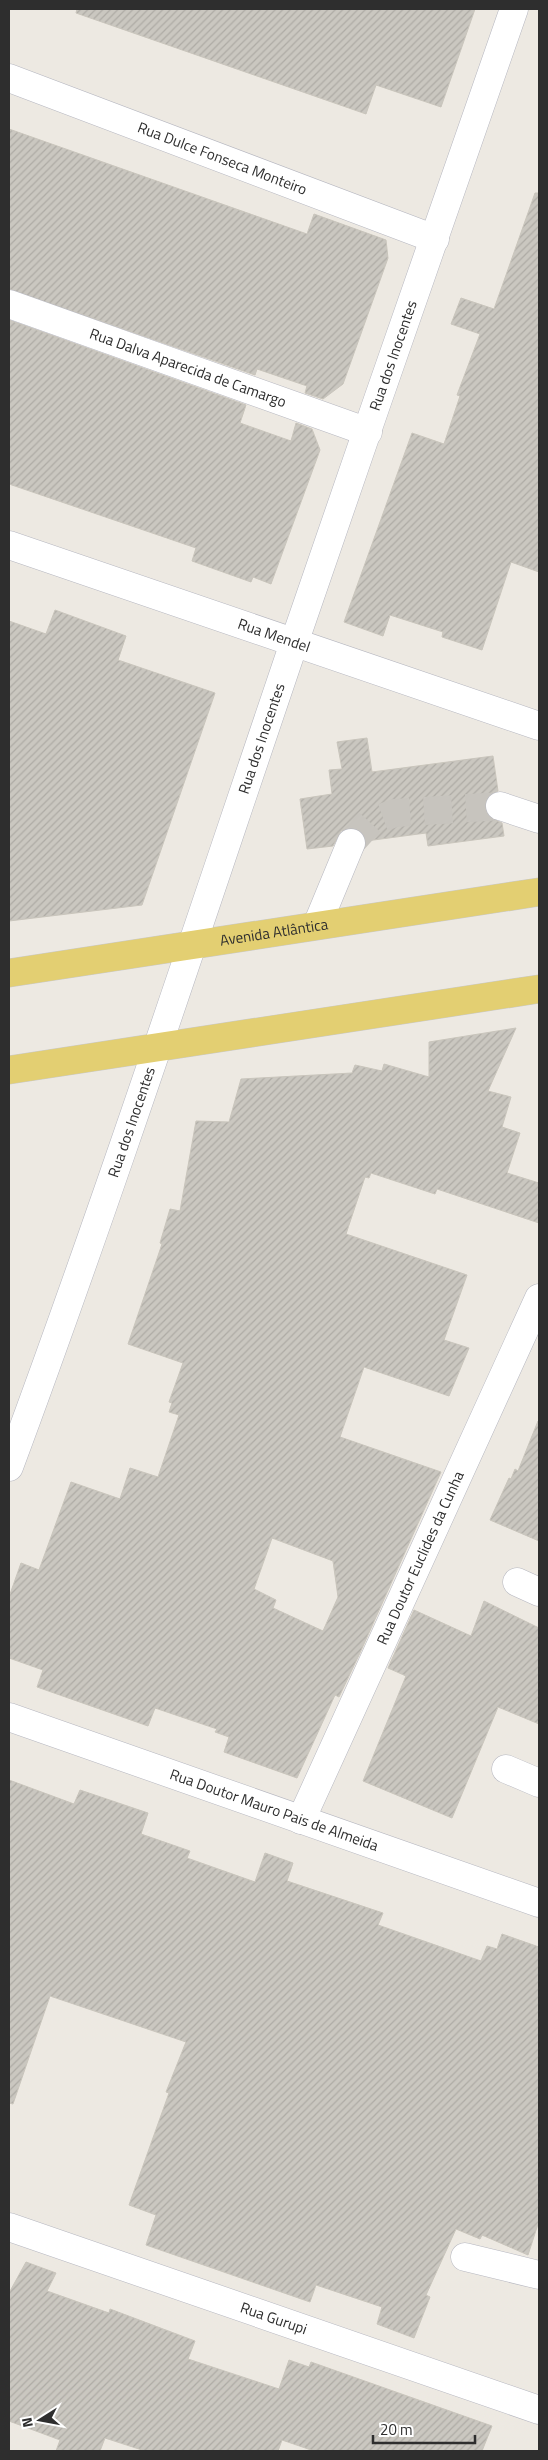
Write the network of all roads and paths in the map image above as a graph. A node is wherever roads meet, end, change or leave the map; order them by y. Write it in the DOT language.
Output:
graph roads {
  1 [pos="514,9"];
  2 [pos="9,78"];
  3 [pos="435,239"];
  4 [pos="9,304"];
  5 [pos="368,432"];
  6 [pos="9,546"];
  7 [pos="294,643"];
  8 [pos="539,726"];
  9 [pos="500,806"];
  10 [pos="539,819"];
  11 [pos="351,843"];
  12 [pos="539,892"];
  13 [pos="317,925"];
  14 [pos="194,943"];
  15 [pos="9,973"];
  16 [pos="539,989"];
  17 [pos="158,1047"];
  18 [pos="9,1070"];
  19 [pos="539,1298"];
  20 [pos="9,1467"];
  21 [pos="9,1717"];
  22 [pos="506,1769"];
  23 [pos="539,1783"];
  24 [pos="301,1820"];
  25 [pos="539,1904"];
  26 [pos="9,2227"];
  27 [pos="465,2256"];
  28 [pos="539,2275"];
  29 [pos="539,2410"];
  1 -- 3 [label="street, Rua dos Inocentes"];
  2 -- 3 [label="street, Rua Dulce Fonseca Monteiro"];
  3 -- 5 [label="street, Rua dos Inocentes"];
  4 -- 5 [label="street, Rua Dalva Aparecida de Camargo"];
  5 -- 7 [label="street, Rua dos Inocentes"];
  6 -- 7 [label="street, Rua Mendel"];
  7 -- 8 [label="street, Rua Mendel"];
  7 -- 14 [label="street, Rua dos Inocentes"];
  9 -- 10 [label="street"];
  11 -- 13 [label="street"];
  12 -- 13 [label="main road, Avenida Atlântica"];
  13 -- 14 [label="main road, Avenida Atlântica"];
  14 -- 15 [label="main road, Avenida Atlântica"];
  14 -- 17 [label="street, Rua dos Inocentes"];
  16 -- 17 [label="main road"];
  17 -- 18 [label="main road"];
  17 -- 20 [label="street, Rua dos Inocentes"];
  19 -- 24 [label="street, Rua Doutor Euclides da Cunha"];
  21 -- 24 [label="street, Rua Doutor Mauro Pais de Almeida"];
  22 -- 23 [label="street"];
  24 -- 25 [label="street, Rua Doutor Mauro Pais de Almeida"];
  26 -- 29 [label="street, Rua Gurupi"];
  27 -- 28 [label="street"];
}
